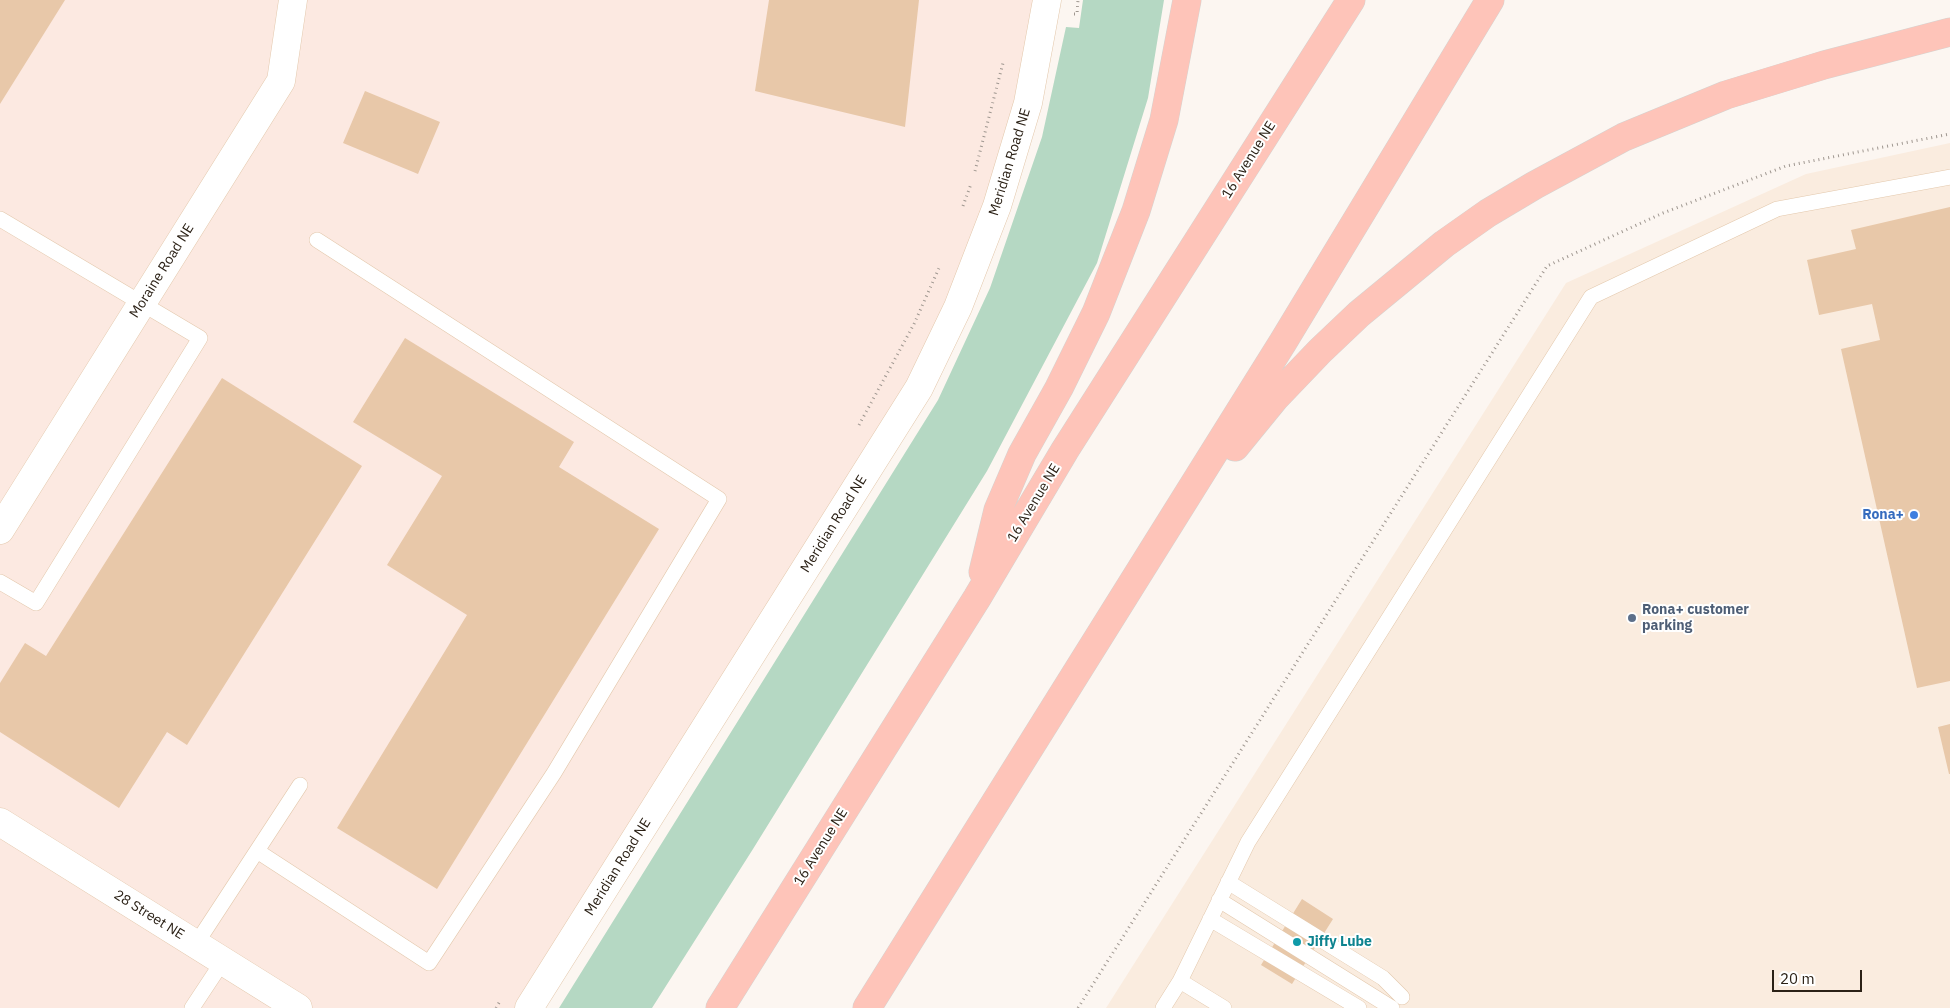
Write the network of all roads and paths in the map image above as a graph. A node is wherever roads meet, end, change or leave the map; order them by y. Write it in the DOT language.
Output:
graph roads {
  1 [pos="293,0"];
  2 [pos="1078,0"];
  3 [pos="1186,0"];
  4 [pos="1351,0"];
  5 [pos="1490,0"];
  6 [pos="1047,6"];
  7 [pos="1950,32"];
  8 [pos="1004,62"];
  9 [pos="974,172"];
  10 [pos="1950,177"];
  11 [pos="972,180"];
  12 [pos="962,208"];
  13 [pos="0,218"];
  14 [pos="317,240"];
  15 [pos="942,262"];
  16 [pos="142,303"];
  17 [pos="858,425"];
  18 [pos="0,530"];
  19 [pos="0,582"];
  20 [pos="977,598"];
  21 [pos="1103,631"];
  22 [pos="300,784"];
  23 [pos="0,822"];
  24 [pos="257,851"];
  25 [pos="1228,882"];
  26 [pos="1219,900"];
  27 [pos="1210,918"];
  28 [pos="196,944"];
  29 [pos="223,961"];
  30 [pos="1180,981"];
  31 [pos="501,1000"];
  32 [pos="1397,1003"];
  33 [pos="192,1008"];
  34 [pos="298,1008"];
  35 [pos="496,1008"];
  36 [pos="530,1008"];
  37 [pos="720,1008"];
  38 [pos="867,1008"];
  39 [pos="1163,1008"];
  40 [pos="1224,1008"];
  41 [pos="1359,1008"];
  1 -- 16 [label="street, Moraine Road NE"];
  2 -- 6 [label="path"];
  3 -- 20 [label="highway"];
  4 -- 20 [label="highway, 16 Avenue NE"];
  5 -- 21 [label="highway"];
  6 -- 36 [label="street, Meridian Road NE"];
  7 -- 21 [label="highway"];
  8 -- 9 [label="path"];
  10 -- 25 [label="lane"];
  11 -- 12 [label="path"];
  13 -- 16 [label="lane"];
  14 -- 24 [label="lane"];
  15 -- 17 [label="path"];
  16 -- 18 [label="street, Moraine Road NE"];
  16 -- 19 [label="lane"];
  20 -- 37 [label="highway, 16 Avenue NE"];
  21 -- 38 [label="highway"];
  22 -- 24 [label="lane"];
  23 -- 28 [label="street, 28 Street NE"];
  24 -- 28 [label="lane"];
  25 -- 26 [label="lane"];
  25 -- 32 [label="lane"];
  26 -- 27 [label="lane"];
  26 -- 32 [label="lane"];
  27 -- 30 [label="lane"];
  27 -- 41 [label="lane"];
  28 -- 29 [label="street, 28 Street NE"];
  29 -- 33 [label="lane"];
  29 -- 34 [label="street, 28 Street NE"];
  30 -- 39 [label="lane"];
  30 -- 40 [label="lane"];
  31 -- 35 [label="path"];
}
